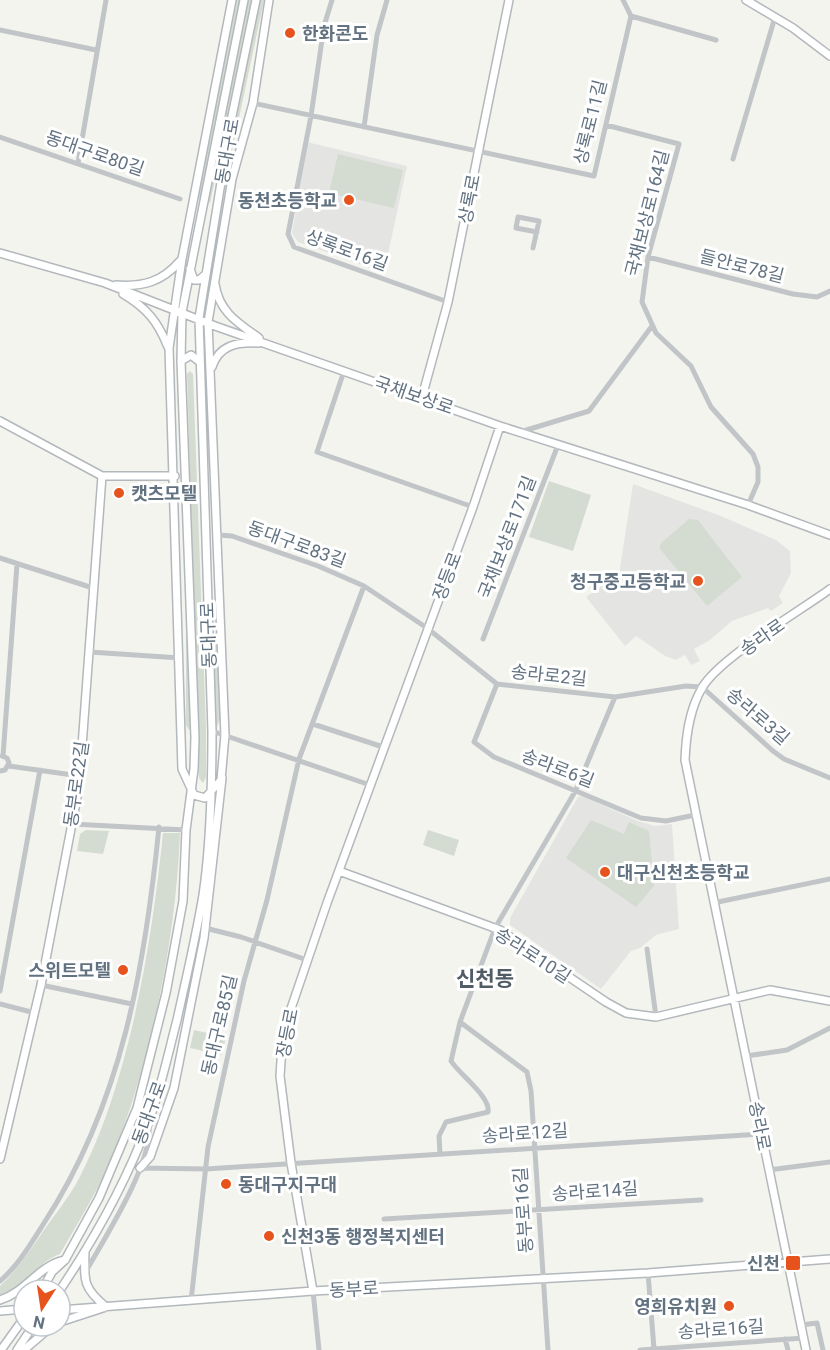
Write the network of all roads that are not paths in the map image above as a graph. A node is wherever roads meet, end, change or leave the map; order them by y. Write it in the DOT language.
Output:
graph roads {
  1 [pos="106,0"];
  2 [pos="232,0"];
  3 [pos="244,0"];
  4 [pos="256,0"];
  5 [pos="269,0"];
  6 [pos="332,0"];
  7 [pos="387,0"];
  8 [pos="509,0"];
  9 [pos="623,0"];
  10 [pos="746,0"];
  11 [pos="631,16"];
  12 [pos="775,17"];
  13 [pos="0,30"];
  14 [pos="716,40"];
  15 [pos="96,50"];
  16 [pos="830,56"];
  17 [pos="253,103"];
  18 [pos="311,116"];
  19 [pos="606,125"];
  20 [pos="364,127"];
  21 [pos="0,137"];
  22 [pos="478,151"];
  23 [pos="733,159"];
  24 [pos="78,163"];
  25 [pos="180,199"];
  26 [pos="537,232"];
  27 [pos="533,248"];
  28 [pos="2,252"];
  29 [pos="648,256"];
  30 [pos="182,259"];
  31 [pos="190,264"];
  32 [pos="214,270"];
  33 [pos="206,274"];
  34 [pos="105,284"];
  35 [pos="830,291"];
  36 [pos="448,302"];
  37 [pos="174,309"];
  38 [pos="182,312"];
  39 [pos="199,318"];
  40 [pos="208,322"];
  41 [pos="652,326"];
  42 [pos="266,343"];
  43 [pos="169,348"];
  44 [pos="181,362"];
  45 [pos="200,362"];
  46 [pos="212,369"];
  47 [pos="344,371"];
  48 [pos="422,397"];
  49 [pos="0,422"];
  50 [pos="501,426"];
  51 [pos="520,432"];
  52 [pos="558,445"];
  53 [pos="102,476"];
  54 [pos="175,476"];
  55 [pos="748,505"];
  56 [pos="473,507"];
  57 [pos="830,535"];
  58 [pos="218,536"];
  59 [pos="0,558"];
  60 [pos="17,564"];
  61 [pos="364,586"];
  62 [pos="93,588"];
  63 [pos="830,589"];
  64 [pos="427,628"];
  65 [pos="483,639"];
  66 [pos="90,652"];
  67 [pos="180,658"];
  68 [pos="497,684"];
  69 [pos="702,687"];
  70 [pos="615,697"];
  71 [pos="313,723"];
  72 [pos="212,731"];
  73 [pos="225,735"];
  74 [pos="383,747"];
  75 [pos="1,756"];
  76 [pos="299,759"];
  77 [pos="9,766"];
  78 [pos="224,768"];
  79 [pos="40,770"];
  80 [pos="0,771"];
  81 [pos="80,776"];
  82 [pos="830,778"];
  83 [pos="370,785"];
  84 [pos="211,789"];
  85 [pos="576,790"];
  86 [pos="191,791"];
  87 [pos="695,815"];
  88 [pos="72,824"];
  89 [pos="159,827"];
  90 [pos="186,830"];
  91 [pos="339,871"];
  92 [pos="830,879"];
  93 [pos="713,903"];
  94 [pos="205,928"];
  95 [pos="495,928"];
  96 [pos="255,942"];
  97 [pos="647,949"];
  98 [pos="307,960"];
  99 [pos="41,986"];
  100 [pos="0,991"];
  101 [pos="733,997"];
  102 [pos="830,1001"];
  103 [pos="0,1004"];
  104 [pos="132,1004"];
  105 [pos="35,1013"];
  106 [pos="656,1017"];
  107 [pos="460,1022"];
  108 [pos="830,1028"];
  109 [pos="746,1056"];
  110 [pos="149,1121"];
  111 [pos="761,1134"];
  112 [pos="534,1148"];
  113 [pos="440,1154"];
  114 [pos="0,1159"];
  115 [pos="830,1162"];
  116 [pos="291,1163"];
  117 [pos="140,1168"];
  118 [pos="206,1169"];
  119 [pos="769,1170"];
  120 [pos="700,1200"];
  121 [pos="539,1210"];
  122 [pos="384,1219"];
  123 [pos="85,1252"];
  124 [pos="830,1259"];
  125 [pos="65,1260"];
  126 [pos="788,1262"];
  127 [pos="648,1273"];
  128 [pos="84,1275"];
  129 [pos="49,1278"];
  130 [pos="68,1278"];
  131 [pos="543,1278"];
  132 [pos="0,1281"];
  133 [pos="313,1291"];
  134 [pos="0,1300"];
  135 [pos="191,1301"];
  136 [pos="106,1307"];
  137 [pos="72,1309"];
  138 [pos="72,1318"];
  139 [pos="801,1325"];
  140 [pos="12,1335"];
  141 [pos="38,1338"];
  142 [pos="804,1338"];
  143 [pos="785,1340"];
  144 [pos="654,1349"];
  145 [pos="1,1350"];
  146 [pos="24,1350"];
  147 [pos="319,1350"];
  148 [pos="548,1350"];
  149 [pos="640,1350"];
  150 [pos="788,1350"];
  151 [pos="806,1350"];
  152 [pos="823,1350"];
  1 -- 15 [label="street"];
  2 -- 30 [label="main road, 동대구로"];
  3 -- 31 [label="main road, 동대구로"];
  4 -- 33 [label="main road, 동대구로"];
  5 -- 17 [label="main road, 동대구로"];
  6 -- 18 [label="street, 상록로16길"];
  7 -- 20 [label="street"];
  8 -- 22 [label="main road, 상록로"];
  9 -- 11 [label="street"];
  10 -- 12 [label="main road"];
  11 -- 14 [label="street"];
  11 -- 19 [label="street, 상록로11길"];
  12 -- 16 [label="main road"];
  12 -- 23 [label="street"];
  13 -- 15 [label="street"];
  15 -- 24 [label="street"];
  17 -- 18 [label="street"];
  17 -- 32 [label="main road, 동대구로"];
  18 -- 20 [label="street"];
  18 -- 36 [label="street, 상록로16길"];
  19 -- 22 [label="street, 상록로11길"];
  19 -- 29 [label="street, 국채보상로164길"];
  20 -- 22 [label="street"];
  21 -- 24 [label="street, 동대구로80길"];
  22 -- 36 [label="main road, 상록로"];
  24 -- 25 [label="street, 동대구로80길"];
  26 -- 26 [label="street"];
  26 -- 27 [label="street"];
  28 -- 34 [label="main road, 국채보상로"];
  29 -- 35 [label="street, 들안로78길"];
  29 -- 41 [label="street, 국채보상로164길"];
  30 -- 34 [label="main road"];
  30 -- 37 [label="main road, 동대구로"];
  31 -- 33 [label="main road"];
  31 -- 38 [label="main road, 동대구로"];
  32 -- 40 [label="main road, 동대구로"];
  32 -- 42 [label="main road"];
  33 -- 39 [label="main road, 동대구로"];
  34 -- 37 [label="main road, 국채보상로"];
  34 -- 43 [label="main road"];
  36 -- 48 [label="main road, 상록로"];
  37 -- 38 [label="main road, 국채보상로"];
  37 -- 43 [label="main road, 동대구로"];
  38 -- 39 [label="main road, 국채보상로"];
  38 -- 44 [label="main road, 동대구로"];
  39 -- 40 [label="main road, 국채보상로"];
  39 -- 45 [label="main road, 동대구로"];
  40 -- 42 [label="main road, 국채보상로"];
  40 -- 46 [label="main road, 동대구로"];
  41 -- 51 [label="street"];
  41 -- 55 [label="street, 국채보상로164길"];
  42 -- 46 [label="main road"];
  42 -- 47 [label="main road, 국채보상로"];
  43 -- 54 [label="main road"];
  44 -- 45 [label="main road"];
  44 -- 86 [label="main road, 동대구로"];
  45 -- 72 [label="main road, 동대구로"];
  46 -- 58 [label="main road, 동대구로"];
  47 -- 48 [label="main road, 국채보상로"];
  47 -- 56 [label="street"];
  48 -- 50 [label="main road, 국채보상로"];
  49 -- 53 [label="main road"];
  50 -- 51 [label="main road, 국채보상로"];
  50 -- 56 [label="main road, 장등로"];
  51 -- 52 [label="main road, 국채보상로"];
  52 -- 55 [label="main road, 국채보상로"];
  52 -- 65 [label="street, 국채보상로171길"];
  53 -- 54 [label="main road"];
  53 -- 62 [label="main road, 동부로22길"];
  54 -- 67 [label="main road"];
  55 -- 57 [label="main road, 국채보상로"];
  56 -- 64 [label="main road, 장등로"];
  58 -- 61 [label="street, 동대구로83길"];
  58 -- 73 [label="main road, 동대구로"];
  59 -- 60 [label="street"];
  60 -- 62 [label="street"];
  60 -- 75 [label="street"];
  61 -- 64 [label="street, 동대구로83길"];
  61 -- 71 [label="street, 동대구로83길"];
  62 -- 66 [label="main road, 동부로22길"];
  63 -- 69 [label="main road, 송라로"];
  64 -- 68 [label="street, 송라로2길"];
  64 -- 74 [label="main road, 장등로"];
  66 -- 67 [label="street"];
  66 -- 81 [label="main road, 동부로22길"];
  67 -- 86 [label="main road"];
  68 -- 70 [label="street, 송라로2길"];
  68 -- 85 [label="street, 송라로6길"];
  69 -- 70 [label="street, 송라로2길"];
  69 -- 82 [label="street, 송라로3길"];
  69 -- 87 [label="main road, 송라로"];
  70 -- 85 [label="street"];
  71 -- 74 [label="street"];
  71 -- 76 [label="street, 동대구로85길"];
  72 -- 73 [label="street"];
  72 -- 84 [label="main road, 동대구로"];
  73 -- 76 [label="street"];
  73 -- 78 [label="main road, 동대구로"];
  74 -- 83 [label="main road, 장등로"];
  75 -- 77 [label="street"];
  76 -- 83 [label="street"];
  76 -- 96 [label="street, 동대구로85길"];
  77 -- 79 [label="street"];
  77 -- 80 [label="street"];
  78 -- 84 [label="main road"];
  78 -- 94 [label="main road, 동대구로"];
  79 -- 81 [label="street"];
  79 -- 100 [label="street"];
  81 -- 88 [label="main road, 동부로22길"];
  83 -- 91 [label="main road, 장등로"];
  84 -- 86 [label="main road"];
  84 -- 110 [label="main road, 동대구로"];
  85 -- 87 [label="street, 송라로6길"];
  85 -- 95 [label="street"];
  86 -- 90 [label="main road, 동대구로"];
  87 -- 93 [label="main road, 송라로"];
  88 -- 89 [label="street"];
  88 -- 99 [label="main road, 동부로22길"];
  89 -- 90 [label="street"];
  89 -- 104 [label="street"];
  90 -- 125 [label="main road, 동대구로"];
  91 -- 95 [label="main road, 송라로10길"];
  91 -- 98 [label="main road, 장등로"];
  92 -- 93 [label="street"];
  93 -- 101 [label="main road, 송라로"];
  94 -- 96 [label="street"];
  94 -- 117 [label="main road, 동대구로"];
  95 -- 106 [label="main road, 송라로10길"];
  95 -- 107 [label="street"];
  96 -- 98 [label="street"];
  96 -- 118 [label="street, 동대구로85길"];
  97 -- 106 [label="street"];
  98 -- 116 [label="main road, 장등로"];
  99 -- 104 [label="street"];
  99 -- 105 [label="main road, 동부로22길"];
  101 -- 102 [label="main road, 송라로10길"];
  101 -- 106 [label="main road, 송라로10길"];
  101 -- 109 [label="main road, 송라로"];
  103 -- 105 [label="street"];
  104 -- 132 [label="street"];
  105 -- 114 [label="main road, 동부로22길"];
  107 -- 112 [label="street, 동부로16길"];
  107 -- 113 [label="street"];
  108 -- 109 [label="street"];
  109 -- 111 [label="main road, 송라로"];
  110 -- 117 [label="street"];
  110 -- 123 [label="main road, 동대구로"];
  111 -- 112 [label="street, 송라로12길"];
  111 -- 119 [label="main road, 송라로"];
  112 -- 113 [label="street, 송라로12길"];
  112 -- 121 [label="street, 동부로16길"];
  113 -- 116 [label="street, 송라로12길"];
  115 -- 119 [label="street"];
  116 -- 118 [label="street, 송라로12길"];
  116 -- 133 [label="main road, 장등로"];
  117 -- 118 [label="street, 송라로12길"];
  117 -- 128 [label="street"];
  118 -- 135 [label="street, 동대구로85길"];
  119 -- 126 [label="main road, 송라로"];
  120 -- 121 [label="street, 송라로14길"];
  121 -- 122 [label="street, 송라로14길"];
  121 -- 131 [label="street, 동부로16길"];
  123 -- 128 [label="main road"];
  123 -- 130 [label="main road, 동대구로"];
  124 -- 126 [label="main road, 동부로"];
  125 -- 129 [label="main road, 동대구로"];
  125 -- 134 [label="main road"];
  126 -- 127 [label="main road, 동부로"];
  126 -- 139 [label="main road, 송라로"];
  127 -- 131 [label="main road, 동부로"];
  127 -- 144 [label="street"];
  128 -- 136 [label="main road"];
  131 -- 133 [label="main road, 동부로"];
  131 -- 148 [label="street, 동부로16길"];
  133 -- 135 [label="main road, 동부로"];
  133 -- 147 [label="street"];
  135 -- 136 [label="main road, 동부로"];
  136 -- 137 [label="main road, 동부로"];
  136 -- 138 [label="main road"];
  139 -- 142 [label="main road, 송라로"];
  139 -- 152 [label="street"];
  140 -- 145 [label="main road"];
  141 -- 146 [label="main road"];
  142 -- 143 [label="street, 송라로16길"];
  142 -- 151 [label="main road, 송라로"];
  143 -- 144 [label="street, 송라로16길"];
  143 -- 150 [label="street"];
  144 -- 149 [label="street, 송라로16길"];
}
